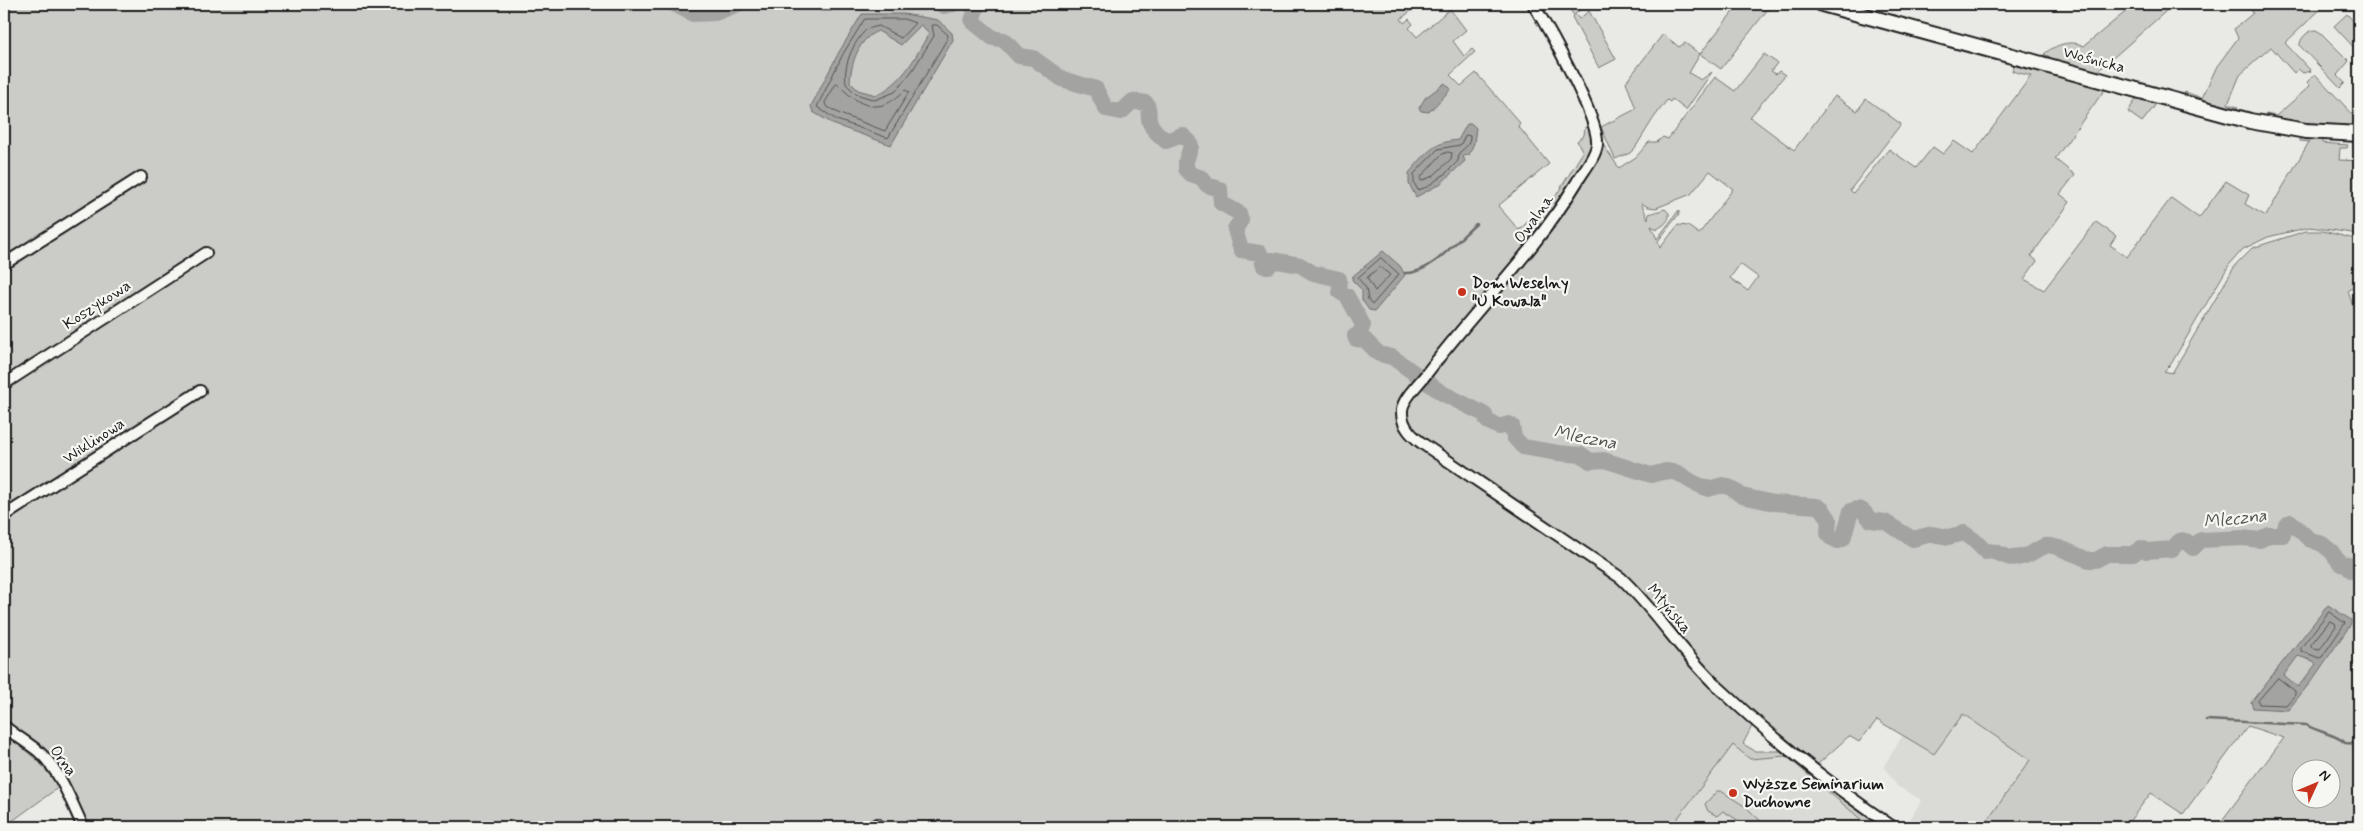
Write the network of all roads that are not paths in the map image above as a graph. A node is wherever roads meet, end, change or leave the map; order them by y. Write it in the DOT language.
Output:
graph roads {
  1 [pos="1533,4"];
  2 [pos="1822,4"];
  3 [pos="2359,134"];
  4 [pos="141,177"];
  5 [pos="206,253"];
  6 [pos="4,264"];
  7 [pos="4,384"];
  8 [pos="200,391"];
  9 [pos="1407,429"];
  10 [pos="4,516"];
  11 [pos="4,726"];
  12 [pos="83,827"];
  13 [pos="1893,827"];
  1 -- 9 [label="street, Owalna"];
  2 -- 3 [label="street, Wośnicka"];
  4 -- 6 [label="street"];
  5 -- 7 [label="street, Koszykowa"];
  8 -- 10 [label="street, Wiklinowa"];
  9 -- 13 [label="street, Młyńska"];
  11 -- 12 [label="street, Orna"];
}
